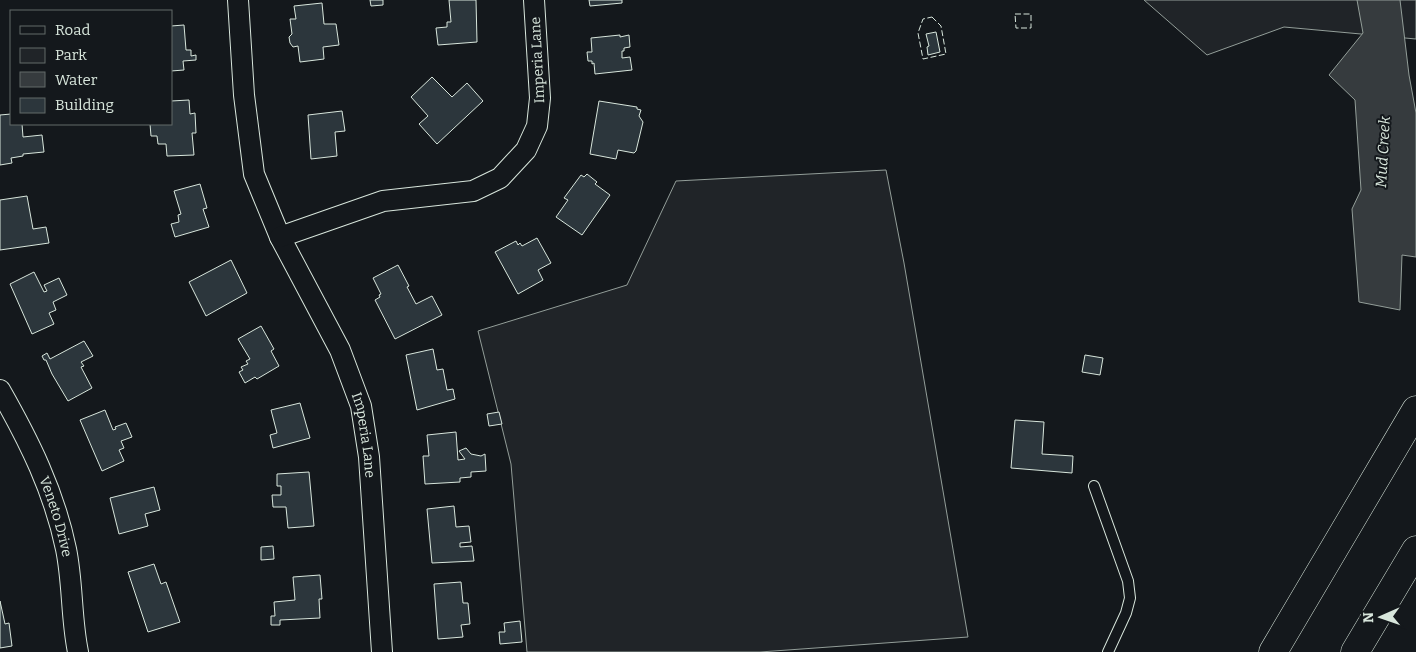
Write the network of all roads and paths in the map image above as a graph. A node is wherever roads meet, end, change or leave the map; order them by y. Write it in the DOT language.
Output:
graph roads {
  1 [pos="238,0"];
  2 [pos="534,0"];
  3 [pos="280,236"];
  4 [pos="0,390"];
  5 [pos="1416,410"];
  6 [pos="1094,486"];
  7 [pos="1416,550"];
  8 [pos="78,652"];
  9 [pos="382,652"];
  10 [pos="1108,652"];
  11 [pos="1273,652"];
  12 [pos="1355,652"];
  1 -- 3 [label="street, Imperia Lane"];
  2 -- 3 [label="street, Imperia Lane"];
  3 -- 9 [label="street, Imperia Lane"];
  4 -- 8 [label="street, Veneto Drive"];
  5 -- 11 [label="highway"];
  6 -- 10 [label="lane"];
  7 -- 12 [label="highway"];
}
